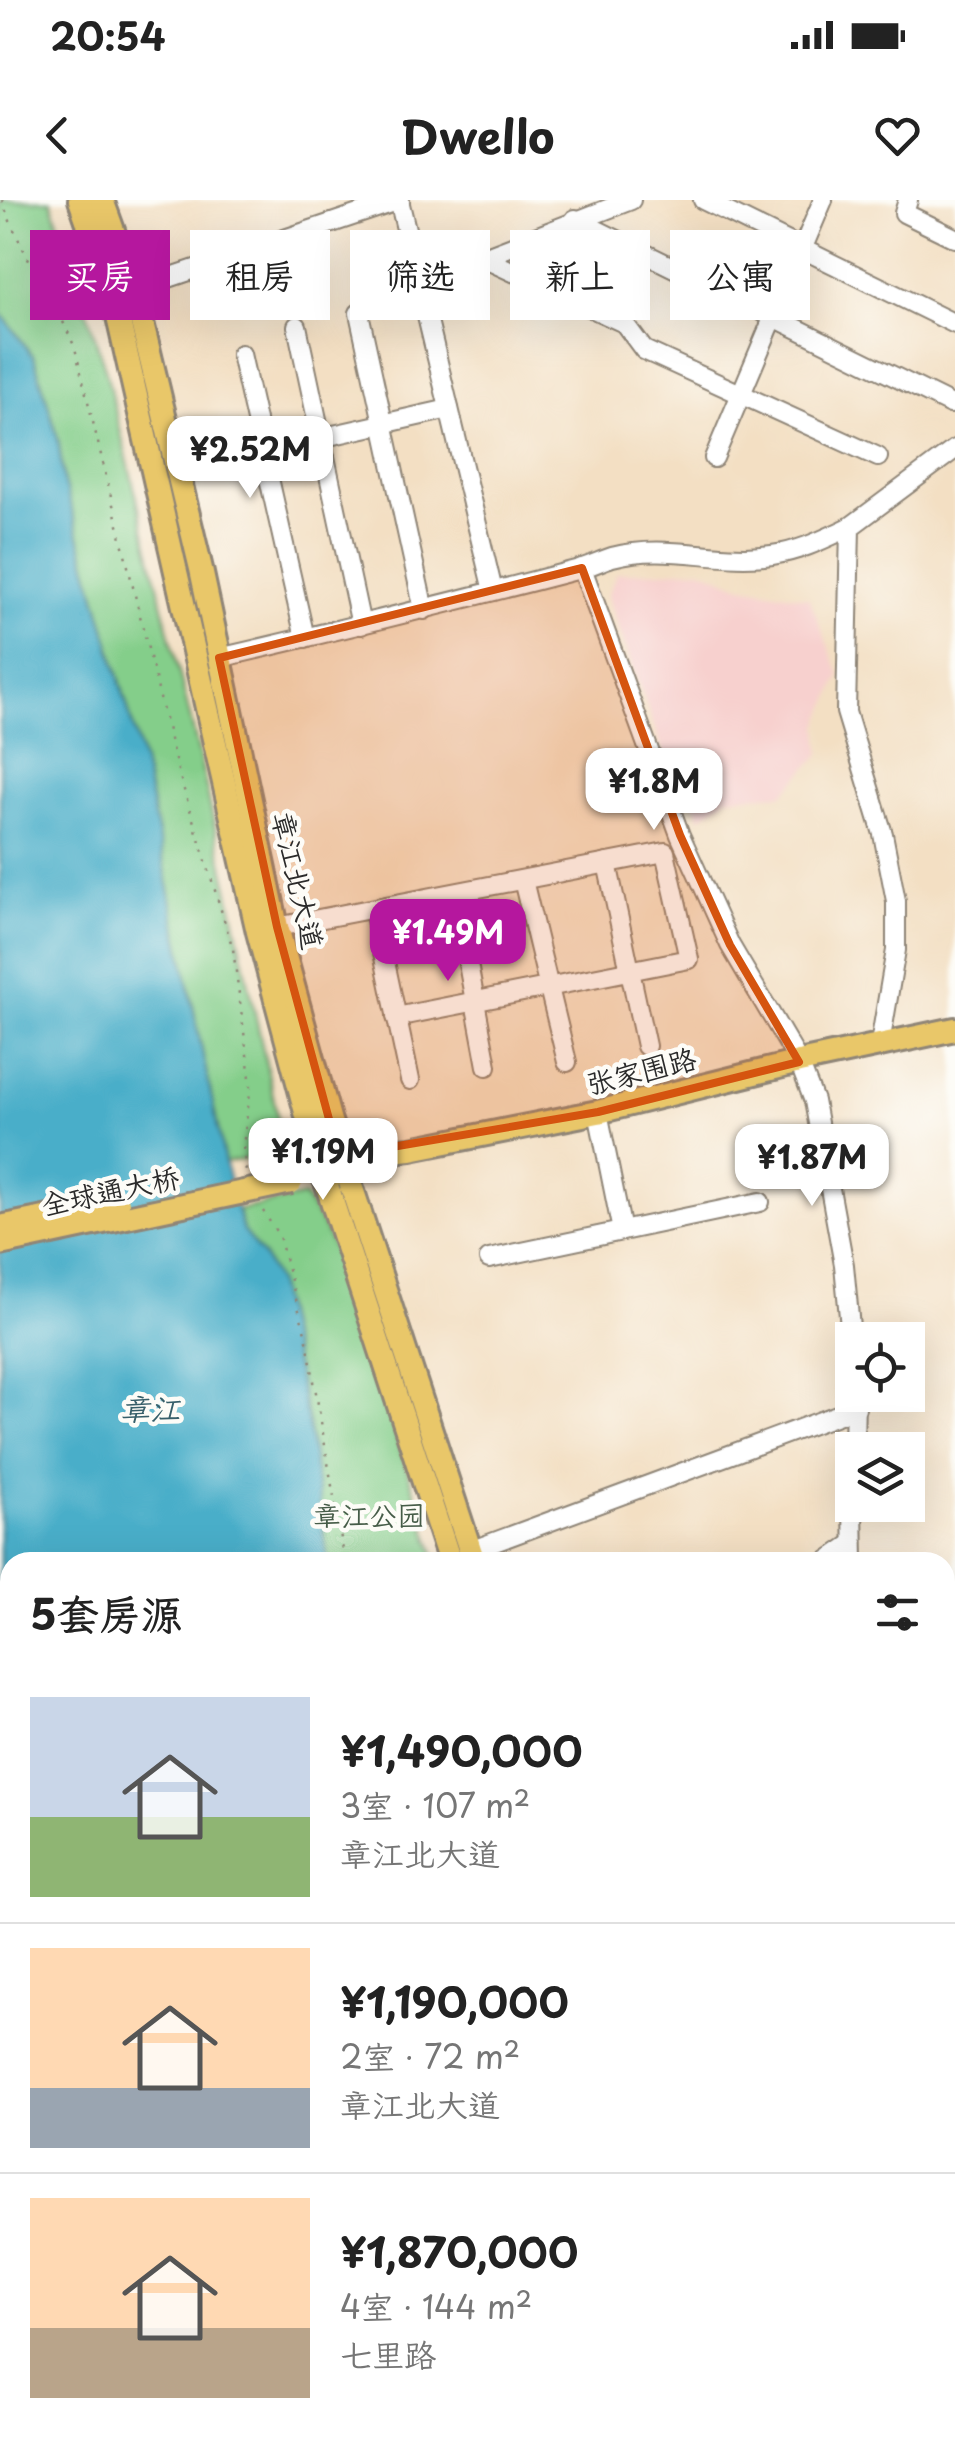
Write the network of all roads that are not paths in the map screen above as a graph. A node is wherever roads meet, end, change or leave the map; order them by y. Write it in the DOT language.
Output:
graph roads {
  1 [pos="80,200"];
  2 [pos="102,200"];
  3 [pos="400,200"];
  4 [pos="630,200"];
  5 [pos="702,200"];
  6 [pos="823,200"];
  7 [pos="908,200"];
  8 [pos="575,219"];
  9 [pos="94,230"];
  10 [pos="109,230"];
  11 [pos="407,230"];
  12 [pos="763,230"];
  13 [pos="810,230"];
  14 [pos="955,238"];
  15 [pos="810,253"];
  16 [pos="490,255"];
  17 [pos="490,261"];
  18 [pos="670,266"];
  19 [pos="170,277"];
  20 [pos="130,320"];
  21 [pos="132,320"];
  22 [pos="361,320"];
  23 [pos="428,320"];
  24 [pos="773,320"];
  25 [pos="780,320"];
  26 [pos="955,324"];
  27 [pos="297,326"];
  28 [pos="241,354"];
  29 [pos="740,395"];
  30 [pos="950,404"];
  31 [pos="450,409"];
  32 [pos="383,424"];
  33 [pos="321,438"];
  34 [pos="955,449"];
  35 [pos="262,451"];
  36 [pos="878,456"];
  37 [pos="714,458"];
  38 [pos="176,470"];
  39 [pos="850,526"];
  40 [pos="582,568"];
  41 [pos="493,591"];
  42 [pos="424,610"];
  43 [pos="361,624"];
  44 [pos="305,638"];
  45 [pos="220,658"];
  46 [pos="607,864"];
  47 [pos="523,880"];
  48 [pos="455,894"];
  49 [pos="374,910"];
  50 [pos="277,928"];
  51 [pos="630,971"];
  52 [pos="548,986"];
  53 [pos="475,1002"];
  54 [pos="396,1017"];
  55 [pos="955,1029"];
  56 [pos="880,1044"];
  57 [pos="646,1046"];
  58 [pos="567,1062"];
  59 [pos="799,1062"];
  60 [pos="487,1066"];
  61 [pos="410,1080"];
  62 [pos="598,1112"];
  63 [pos="332,1166"];
  64 [pos="290,1175"];
  65 [pos="760,1202"];
  66 [pos="0,1227"];
  67 [pos="622,1231"];
  68 [pos="0,1244"];
  69 [pos="489,1259"];
  70 [pos="850,1322"];
  71 [pos="835,1409"];
  72 [pos="853,1522"];
  73 [pos="463,1552"];
  74 [pos="482,1552"];
  75 [pos="853,1552"];
  1 -- 9 [label="main road, 章江北大道"];
  2 -- 10 [label="main road, 章江北大道"];
  3 -- 11 [label="street"];
  3 -- 19 [label="street"];
  4 -- 8 [label="street"];
  5 -- 12 [label="street"];
  6 -- 13 [label="street"];
  7 -- 14 [label="street"];
  8 -- 16 [label="street"];
  8 -- 18 [label="street"];
  15 -- 26 [label="street"];
  17 -- 29 [label="street"];
  20 -- 63 [label="main road, 章江北大道"];
  21 -- 38 [label="main road, 章江北大道"];
  22 -- 32 [label="street"];
  23 -- 31 [label="street"];
  24 -- 29 [label="street"];
  25 -- 30 [label="street"];
  27 -- 33 [label="street"];
  28 -- 35 [label="street"];
  29 -- 36 [label="street"];
  29 -- 37 [label="street"];
  31 -- 32 [label="street"];
  31 -- 41 [label="street"];
  32 -- 33 [label="street"];
  32 -- 42 [label="street"];
  33 -- 35 [label="street"];
  33 -- 43 [label="street"];
  34 -- 39 [label="street"];
  35 -- 38 [label="street"];
  35 -- 44 [label="street"];
  38 -- 45 [label="main road, 章江北大道"];
  39 -- 40 [label="street"];
  39 -- 56 [label="street"];
  40 -- 41 [label="street"];
  40 -- 59 [label="street"];
  41 -- 42 [label="street"];
  42 -- 43 [label="street"];
  43 -- 44 [label="street"];
  44 -- 45 [label="street"];
  45 -- 50 [label="main road, 章江北大道"];
  46 -- 47 [label="street"];
  46 -- 51 [label="street"];
  46 -- 51 [label="street"];
  47 -- 48 [label="street"];
  47 -- 52 [label="street"];
  48 -- 49 [label="street"];
  48 -- 53 [label="street"];
  49 -- 50 [label="street"];
  49 -- 54 [label="street"];
  50 -- 63 [label="main road, 章江北大道"];
  51 -- 52 [label="street"];
  51 -- 57 [label="street"];
  52 -- 53 [label="street"];
  52 -- 58 [label="street"];
  53 -- 54 [label="street"];
  53 -- 60 [label="street"];
  54 -- 61 [label="street"];
  55 -- 56 [label="main road, 张家围路"];
  56 -- 59 [label="main road, 张家围路"];
  59 -- 62 [label="main road, 张家围路"];
  59 -- 70 [label="street"];
  62 -- 63 [label="main road, 张家围路"];
  62 -- 67 [label="street"];
  63 -- 64 [label="main road, 张家围路"];
  63 -- 73 [label="main road, 章江北大道"];
  64 -- 66 [label="main road, 全球通大桥, bridge"];
  64 -- 68 [label="main road, 全球通大桥, bridge"];
  65 -- 67 [label="street"];
  67 -- 69 [label="street"];
  71 -- 74 [label="street"];
  72 -- 75 [label="street"];
}
